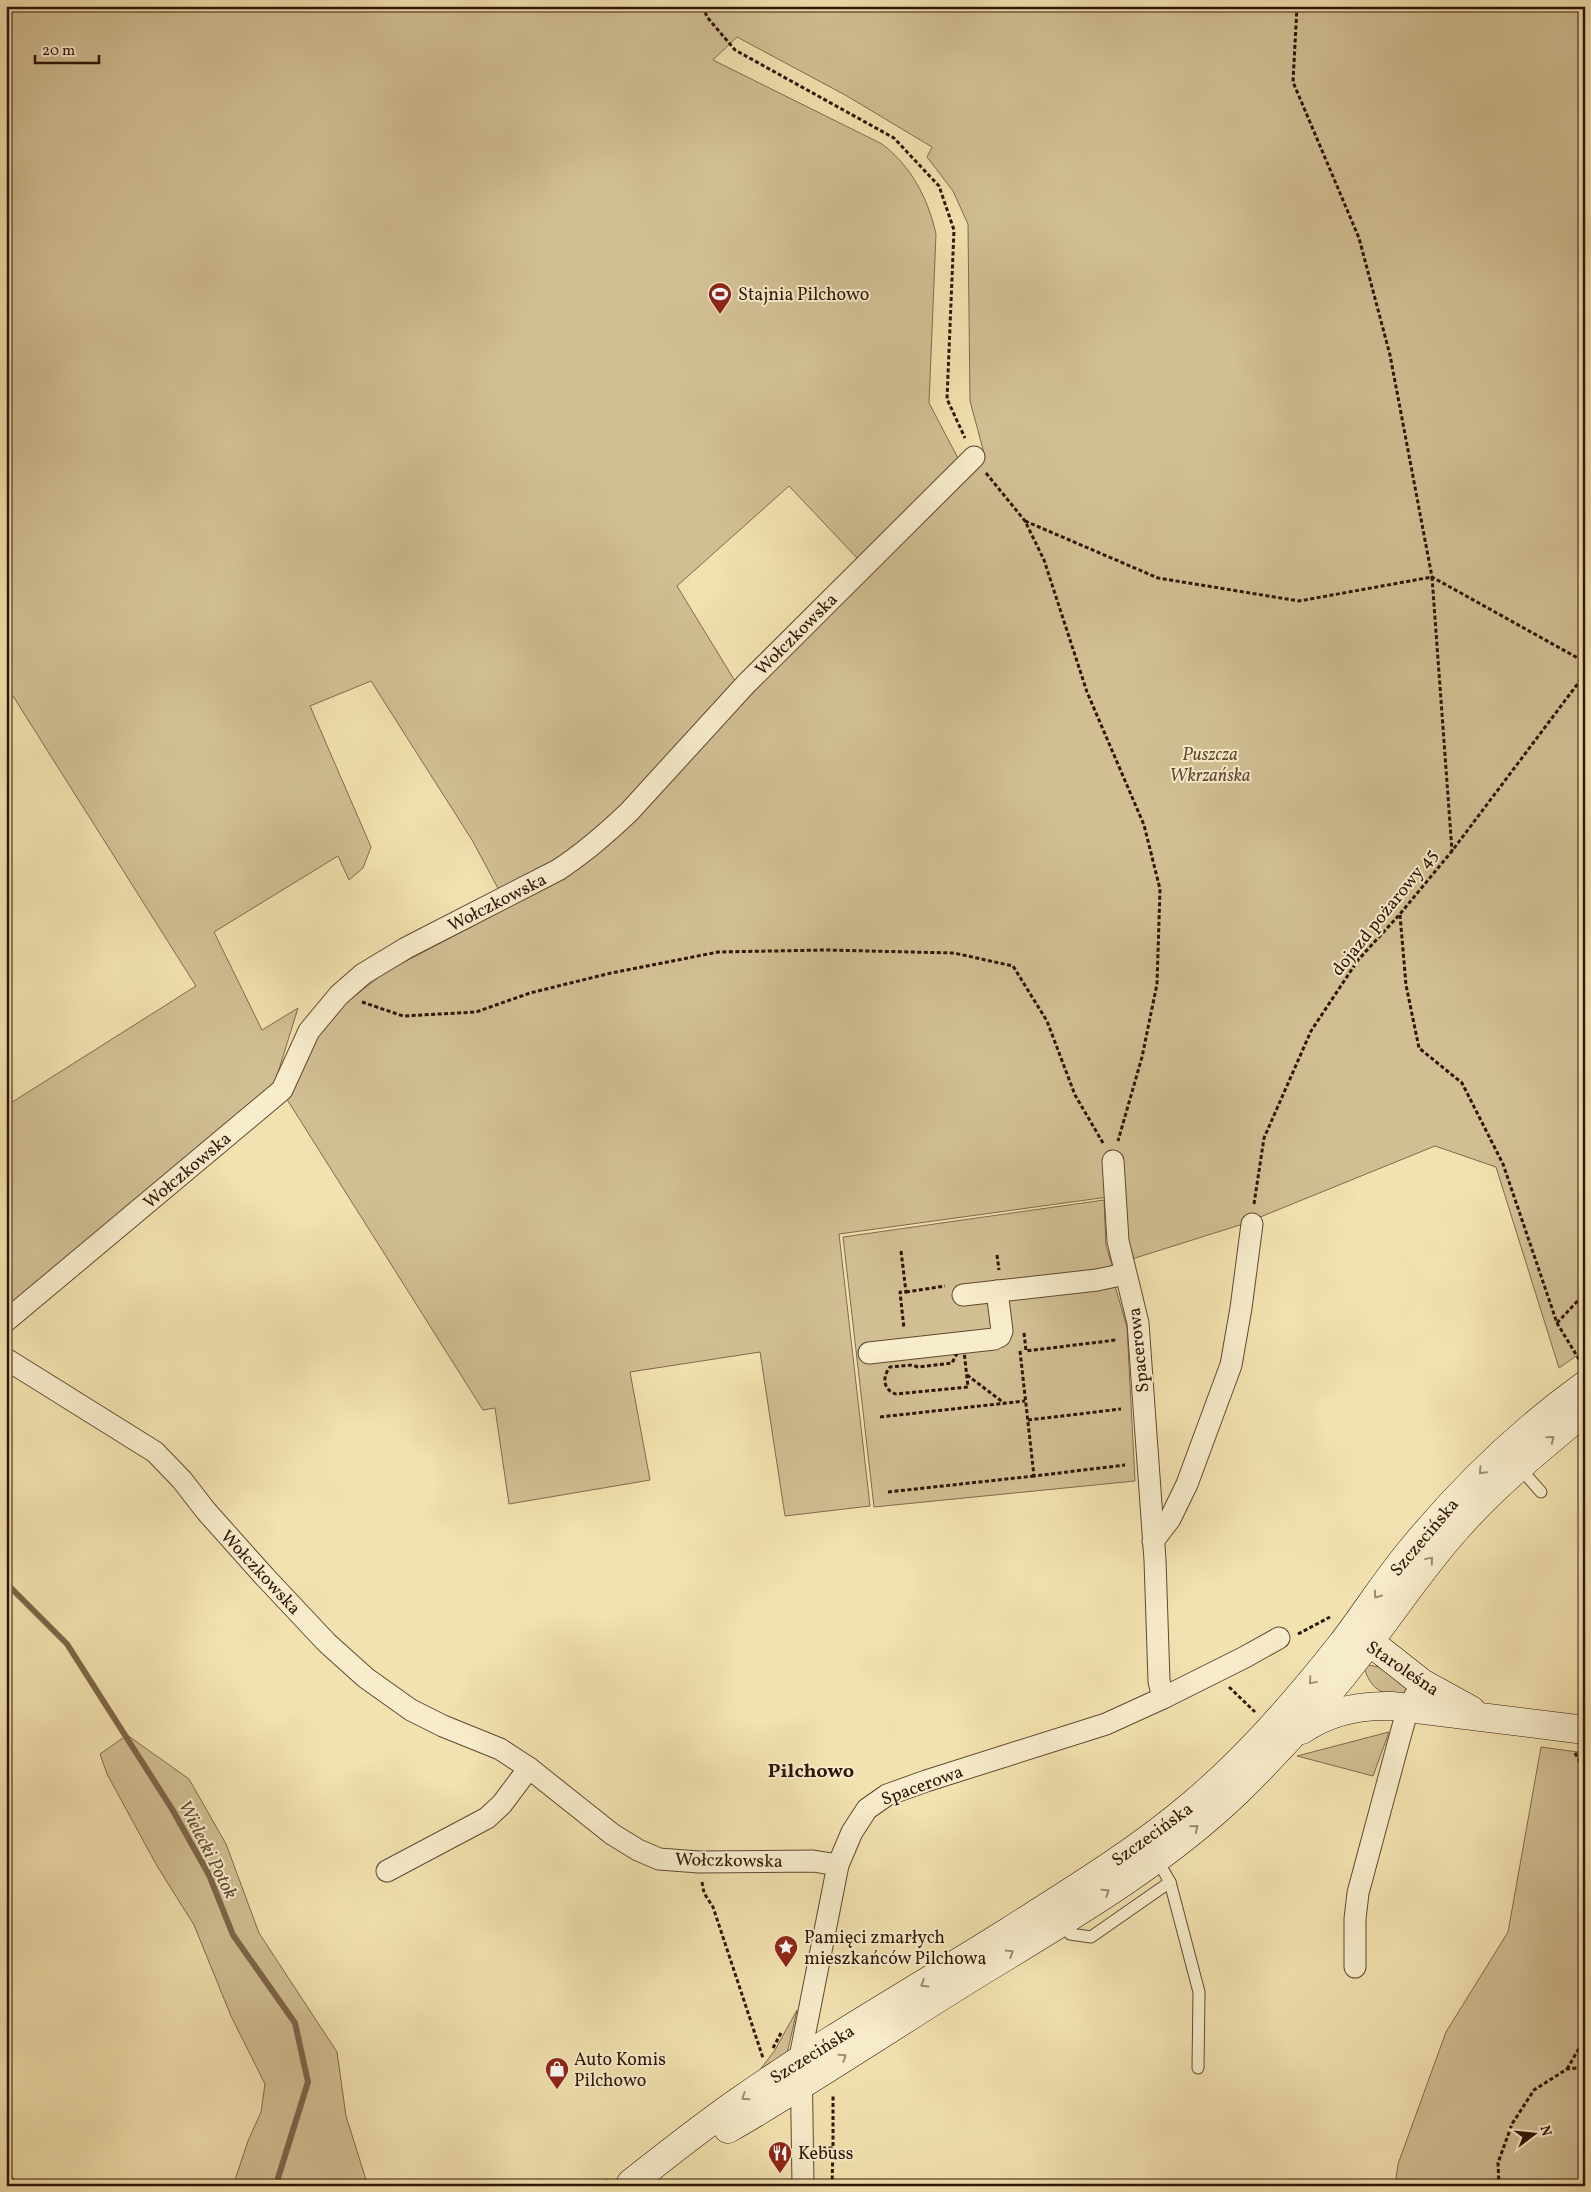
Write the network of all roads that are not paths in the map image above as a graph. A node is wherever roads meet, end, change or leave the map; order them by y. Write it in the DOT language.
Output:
graph roads {
  1 [pos="974,457"];
  2 [pos="1113,1161"];
  3 [pos="1252,1224"];
  4 [pos="1125,1274"];
  5 [pos="997,1291"];
  6 [pos="963,1295"];
  7 [pos="6,1321"];
  8 [pos="869,1353"];
  9 [pos="6,1359"];
  10 [pos="1585,1385"];
  11 [pos="1585,1411"];
  12 [pos="1511,1458"];
  13 [pos="1541,1492"];
  14 [pos="1153,1541"];
  15 [pos="1279,1638"];
  16 [pos="1370,1642"];
  17 [pos="1345,1656"];
  18 [pos="1422,1683"];
  19 [pos="1163,1698"];
  20 [pos="1400,1707"];
  21 [pos="1486,1717"];
  22 [pos="1579,1740"];
  23 [pos="1275,1754"];
  24 [pos="529,1768"];
  25 [pos="1150,1849"];
  26 [pos="838,1865"];
  27 [pos="388,1871"];
  28 [pos="1170,1882"];
  29 [pos="1059,1910"];
  30 [pos="1355,1967"];
  31 [pos="1198,2068"];
  32 [pos="801,2072"];
  33 [pos="6,2178"];
  34 [pos="629,2184"];
  35 [pos="10,2186"];
  36 [pos="803,2186"];
  1 -- 7 [label="street, Wołczkowska"];
  2 -- 4 [label="street, Spacerowa"];
  3 -- 14 [label="street"];
  4 -- 5 [label="street"];
  4 -- 14 [label="street, Spacerowa"];
  5 -- 6 [label="street"];
  5 -- 8 [label="street"];
  9 -- 24 [label="street, Wołczkowska"];
  10 -- 12 [label="main road, Szczecińska"];
  12 -- 11 [label="main road, Szczecińska, one-way"];
  12 -- 13 [label="lane"];
  16 -- 12 [label="main road, Szczecińska, one-way"];
  12 -- 17 [label="main road, Szczecińska, one-way"];
  14 -- 19 [label="street, Spacerowa"];
  15 -- 19 [label="street, Spacerowa"];
  16 -- 17 [label="main road, Szczecińska"];
  16 -- 18 [label="main road, Staroleśna"];
  17 -- 20 [label="main road, Staroleśna"];
  17 -- 23 [label="main road, Szczecińska"];
  17 -- 25 [label="main road, Szczecińska, one-way"];
  18 -- 20 [label="street"];
  18 -- 21 [label="main road, Staroleśna"];
  19 -- 26 [label="street, Spacerowa"];
  20 -- 21 [label="main road, Staroleśna"];
  20 -- 23 [label="main road, Staroleśna"];
  20 -- 30 [label="street"];
  21 -- 22 [label="main road, Staroleśna"];
  25 -- 23 [label="main road, Szczecińska, one-way"];
  24 -- 26 [label="street, Wołczkowska"];
  24 -- 27 [label="street"];
  25 -- 28 [label="lane"];
  25 -- 29 [label="main road, Szczecińska"];
  26 -- 32 [label="street, Spacerowa"];
  28 -- 29 [label="lane"];
  28 -- 31 [label="lane"];
  29 -- 32 [label="main road, Szczecińska"];
  32 -- 34 [label="main road, Szczecińska"];
  32 -- 36 [label="street, Spacerowa"];
  33 -- 35 [label="lane"];
}
